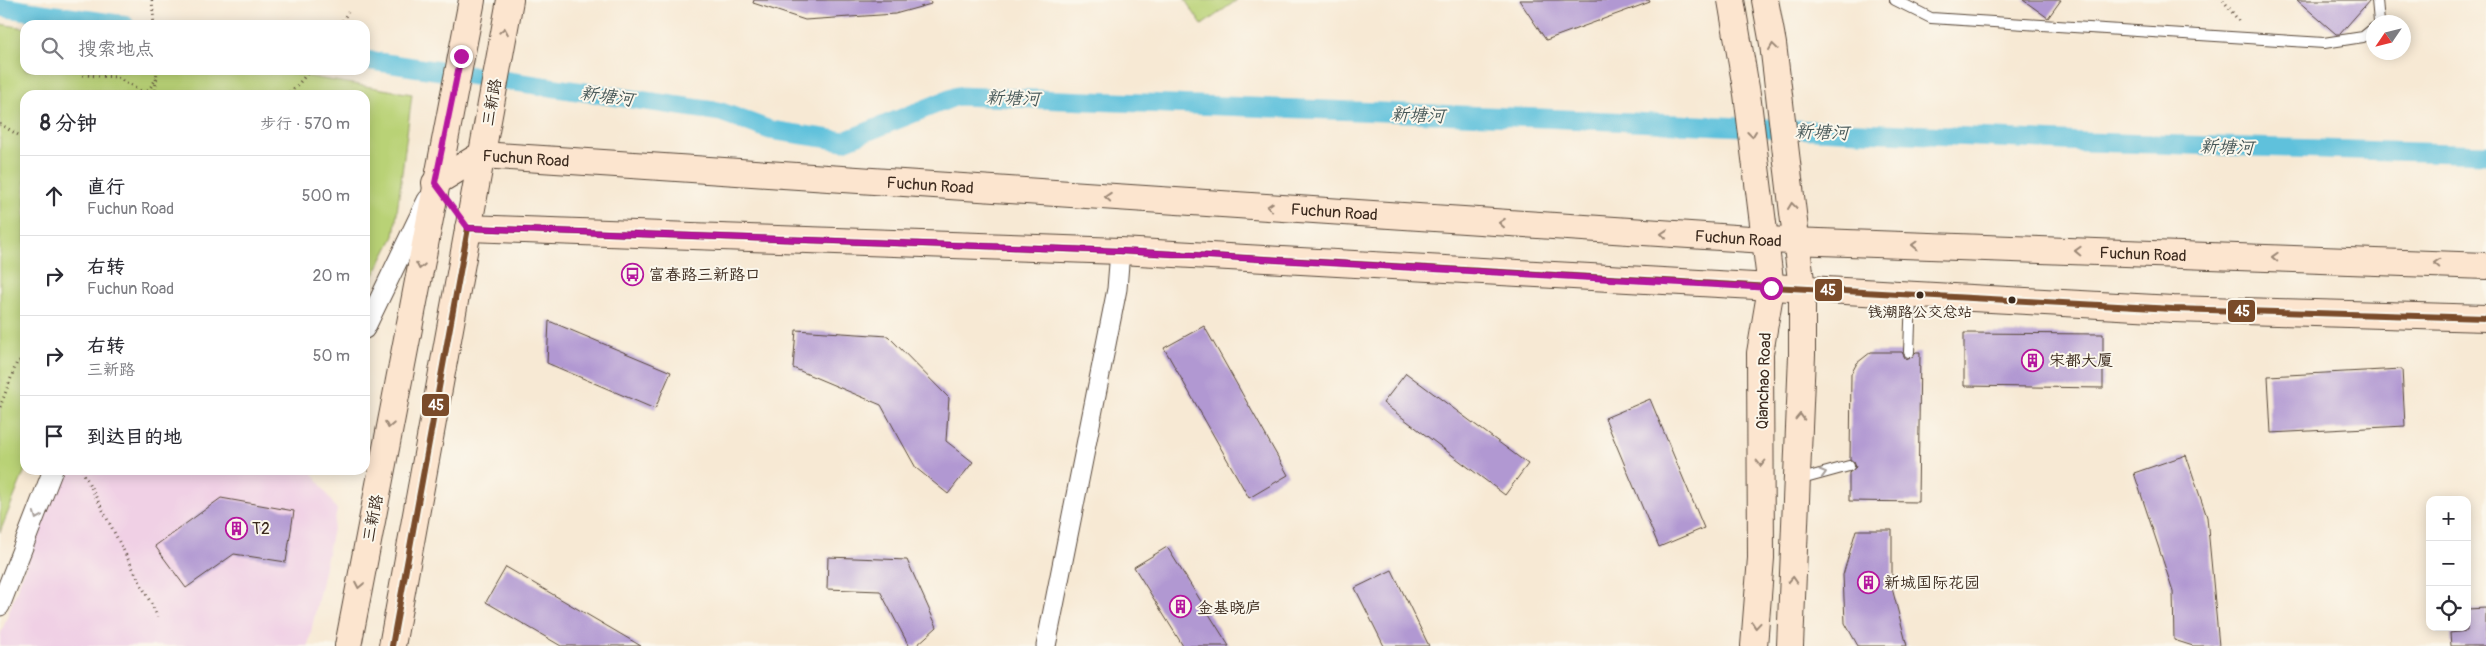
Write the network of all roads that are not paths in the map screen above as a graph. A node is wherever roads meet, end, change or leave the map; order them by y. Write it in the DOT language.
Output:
graph roads {
  1 [pos="472,0"];
  2 [pos="510,0"];
  3 [pos="1730,0"];
  4 [pos="1765,0"];
  5 [pos="1895,0"];
  6 [pos="2376,0"];
  7 [pos="2378,15"];
  8 [pos="2366,35"];
  9 [pos="481,155"];
  10 [pos="435,183"];
  11 [pos="468,228"];
  12 [pos="1765,240"];
  13 [pos="1797,242"];
  14 [pos="1120,251"];
  15 [pos="2486,266"];
  16 [pos="1771,288"];
  17 [pos="1802,289"];
  18 [pos="1911,295"];
  19 [pos="2486,318"];
  20 [pos="370,319"];
  21 [pos="1910,352"];
  22 [pos="1849,466"];
  23 [pos="51,475"];
  24 [pos="1797,480"];
  25 [pos="0,606"];
  26 [pos="348,646"];
  27 [pos="392,646"];
  28 [pos="1046,646"];
  29 [pos="1754,646"];
  30 [pos="1790,646"];
  1 -- 10 [label="main road, 三新路"];
  9 -- 2 [label="main road, 三新路, one-way"];
  3 -- 12 [label="main road, Qianchao Road, one-way"];
  13 -- 4 [label="main road, one-way"];
  5 -- 8 [label="lane"];
  6 -- 7 [label="lane"];
  9 -- 10 [label="main road, Fuchun Road"];
  9 -- 11 [label="main road, 三新路"];
  12 -- 9 [label="main road, Fuchun Road, one-way"];
  10 -- 11 [label="main road"];
  10 -- 20 [label="street, 三新路"];
  10 -- 26 [label="main road, 三新路, one-way"];
  11 -- 14 [label="main road"];
  11 -- 27 [label="main road, 三新路"];
  12 -- 13 [label="main road, Fuchun Road"];
  12 -- 16 [label="main road, Qianchao Road"];
  15 -- 13 [label="main road, Fuchun Road, one-way"];
  13 -- 17 [label="main road"];
  14 -- 16 [label="main road"];
  14 -- 28 [label="street"];
  16 -- 17 [label="main road"];
  16 -- 29 [label="main road, Qianchao Road, one-way"];
  17 -- 18 [label="main road"];
  24 -- 17 [label="main road, one-way"];
  18 -- 19 [label="main road"];
  18 -- 21 [label="lane"];
  24 -- 22 [label="lane, one-way"];
  23 -- 25 [label="street, one-way"];
  30 -- 24 [label="main road, one-way"];
}
